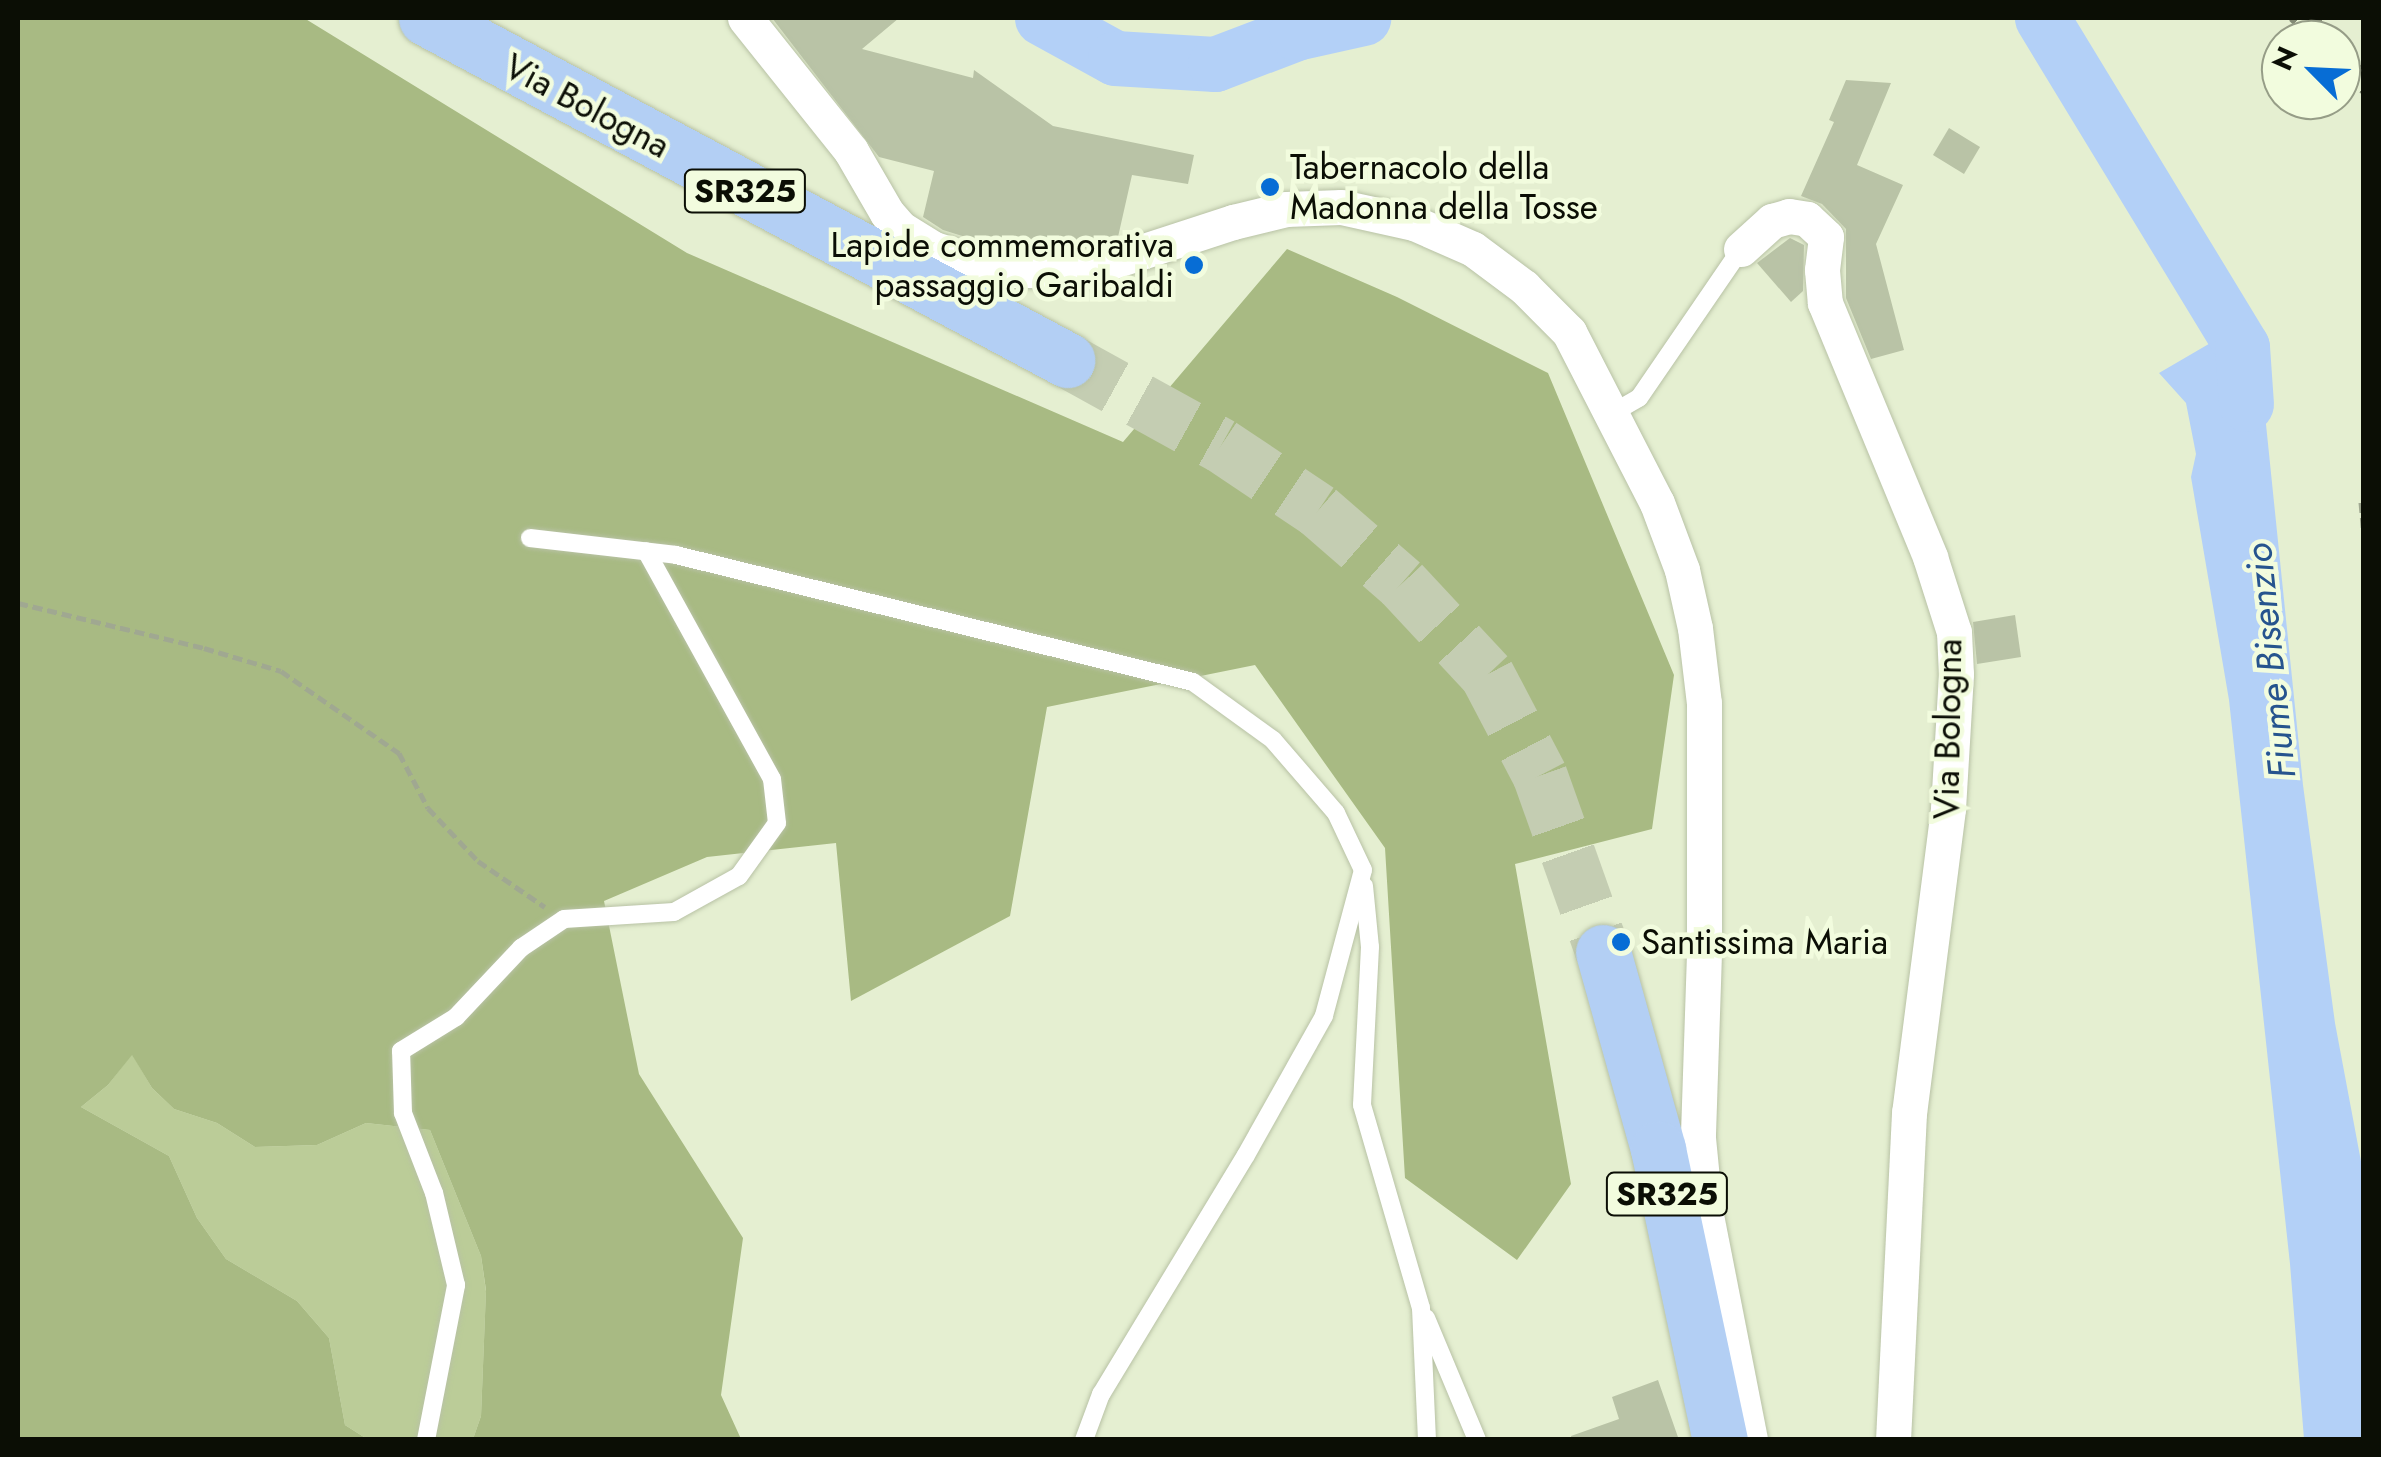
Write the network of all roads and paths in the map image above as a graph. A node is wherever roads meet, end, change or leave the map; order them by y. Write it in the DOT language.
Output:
graph roads {
  1 [pos="426,18"];
  2 [pos="744,18"];
  3 [pos="1741,249"];
  4 [pos="1067,360"];
  5 [pos="1612,414"];
  6 [pos="2361,502"];
  7 [pos="530,538"];
  8 [pos="2364,538"];
  9 [pos="646,551"];
  10 [pos="18,603"];
  11 [pos="1363,870"];
  12 [pos="564,919"];
  13 [pos="1603,952"];
  14 [pos="1422,1308"];
  15 [pos="426,1440"];
  16 [pos="1084,1440"];
  17 [pos="1427,1440"];
  18 [pos="1477,1440"];
  19 [pos="1720,1440"];
  20 [pos="1750,1440"];
  21 [pos="1894,1440"];
  1 -- 4 [label="main road, Via Bologna / SR325"];
  2 -- 5 [label="street"];
  3 -- 5 [label="lane, Via Bologna"];
  3 -- 21 [label="street, Via Bologna"];
  5 -- 20 [label="street"];
  6 -- 8 [label="path"];
  7 -- 9 [label="lane"];
  9 -- 11 [label="lane"];
  9 -- 12 [label="lane"];
  10 -- 12 [label="path"];
  11 -- 14 [label="lane"];
  11 -- 16 [label="lane"];
  12 -- 15 [label="lane"];
  13 -- 19 [label="main road, SR325"];
  14 -- 17 [label="lane"];
  14 -- 18 [label="lane"];
}
